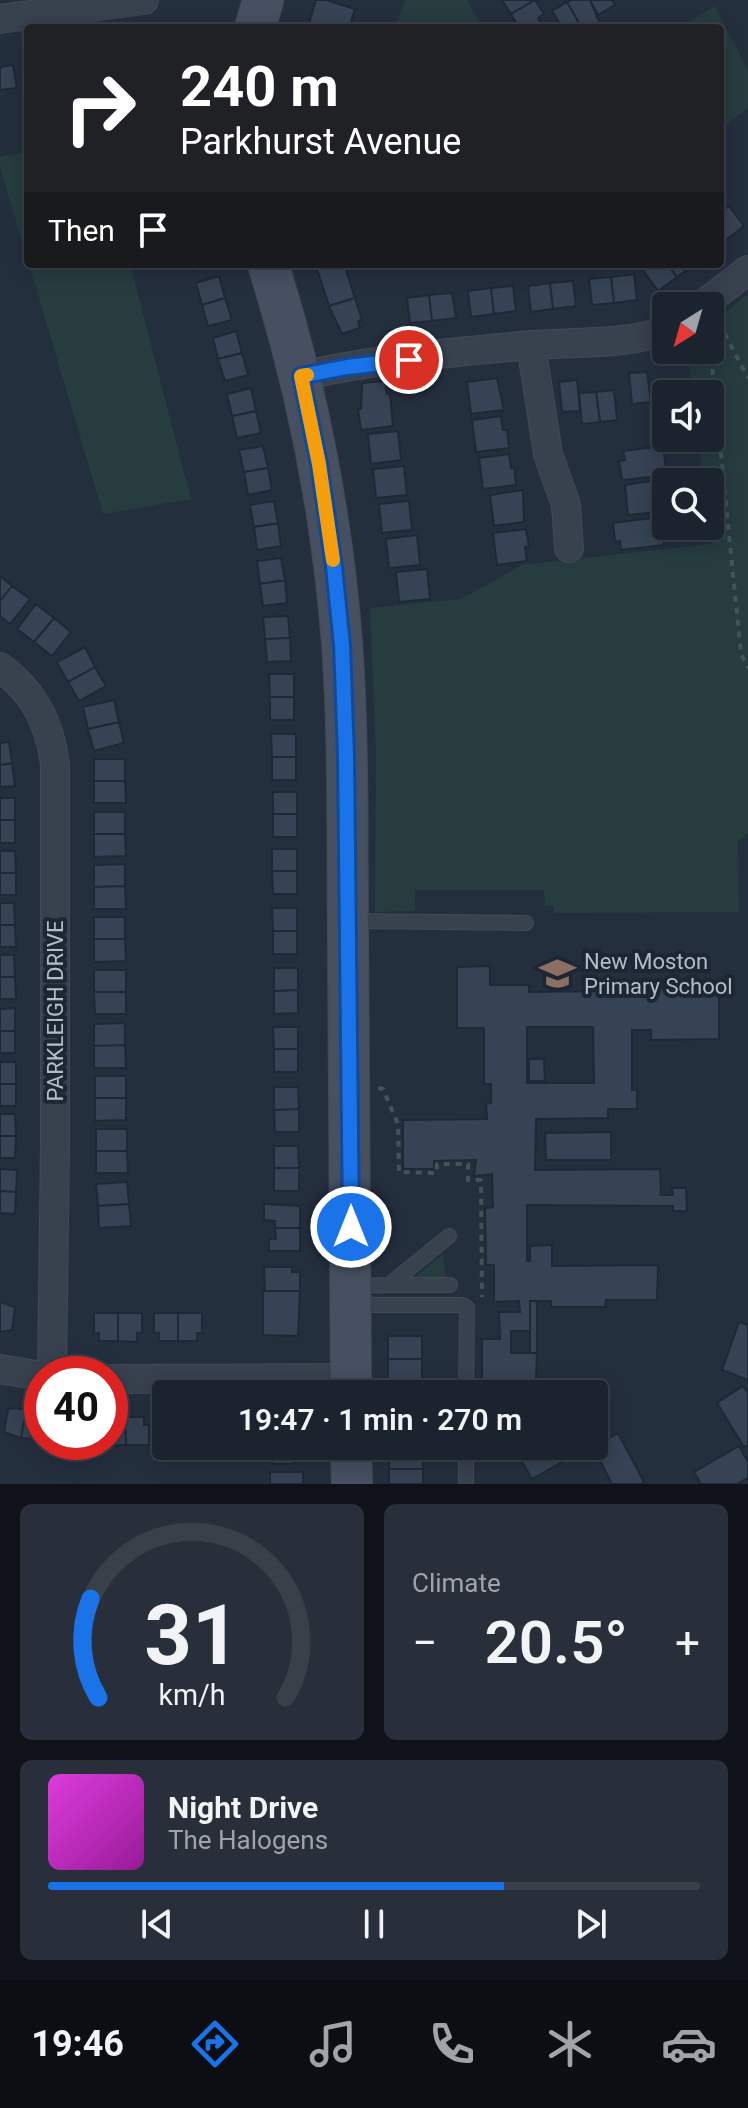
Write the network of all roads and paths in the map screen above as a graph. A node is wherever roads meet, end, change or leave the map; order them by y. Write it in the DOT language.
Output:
graph roads {
  1 [pos="144,0"];
  2 [pos="263,0"];
  3 [pos="0,19"];
  4 [pos="256,24"];
  5 [pos="269,268"];
  6 [pos="748,270"];
  7 [pos="724,298"];
  8 [pos="652,333"];
  9 [pos="724,338"];
  10 [pos="531,345"];
  11 [pos="712,364"];
  12 [pos="301,376"];
  13 [pos="748,378"];
  14 [pos="569,548"];
  15 [pos="0,667"];
  16 [pos="748,668"];
  17 [pos="348,921"];
  18 [pos="526,923"];
  19 [pos="374,1089"];
  20 [pos="449,1236"];
  21 [pos="389,1285"];
  22 [pos="450,1285"];
  23 [pos="351,1295"];
  24 [pos="467,1297"];
  25 [pos="52,1356"];
  26 [pos="0,1369"];
  27 [pos="24,1373"];
  28 [pos="128,1380"];
  29 [pos="152,1380"];
  30 [pos="351,1380"];
  31 [pos="466,1380"];
  32 [pos="351,1460"];
  33 [pos="466,1460"];
  34 [pos="352,1484"];
  35 [pos="466,1484"];
  1 -- 3 [label="street"];
  2 -- 4 [label="street"];
  5 -- 12 [label="street"];
  6 -- 7 [label="street"];
  8 -- 10 [label="street"];
  9 -- 13 [label="path"];
  10 -- 12 [label="street"];
  10 -- 14 [label="street"];
  11 -- 16 [label="path"];
  12 -- 17 [label="street"];
  15 -- 25 [label="street, PARKLEIGH DRIVE"];
  17 -- 18 [label="lane"];
  17 -- 23 [label="street"];
  19 -- 24 [label="path"];
  20 -- 21 [label="lane"];
  21 -- 22 [label="lane"];
  21 -- 23 [label="lane"];
  23 -- 30 [label="street"];
  23 -- 31 [label="lane"];
  26 -- 27 [label="street"];
  28 -- 29 [label="street"];
  32 -- 34 [label="street"];
  33 -- 35 [label="lane"];
}
